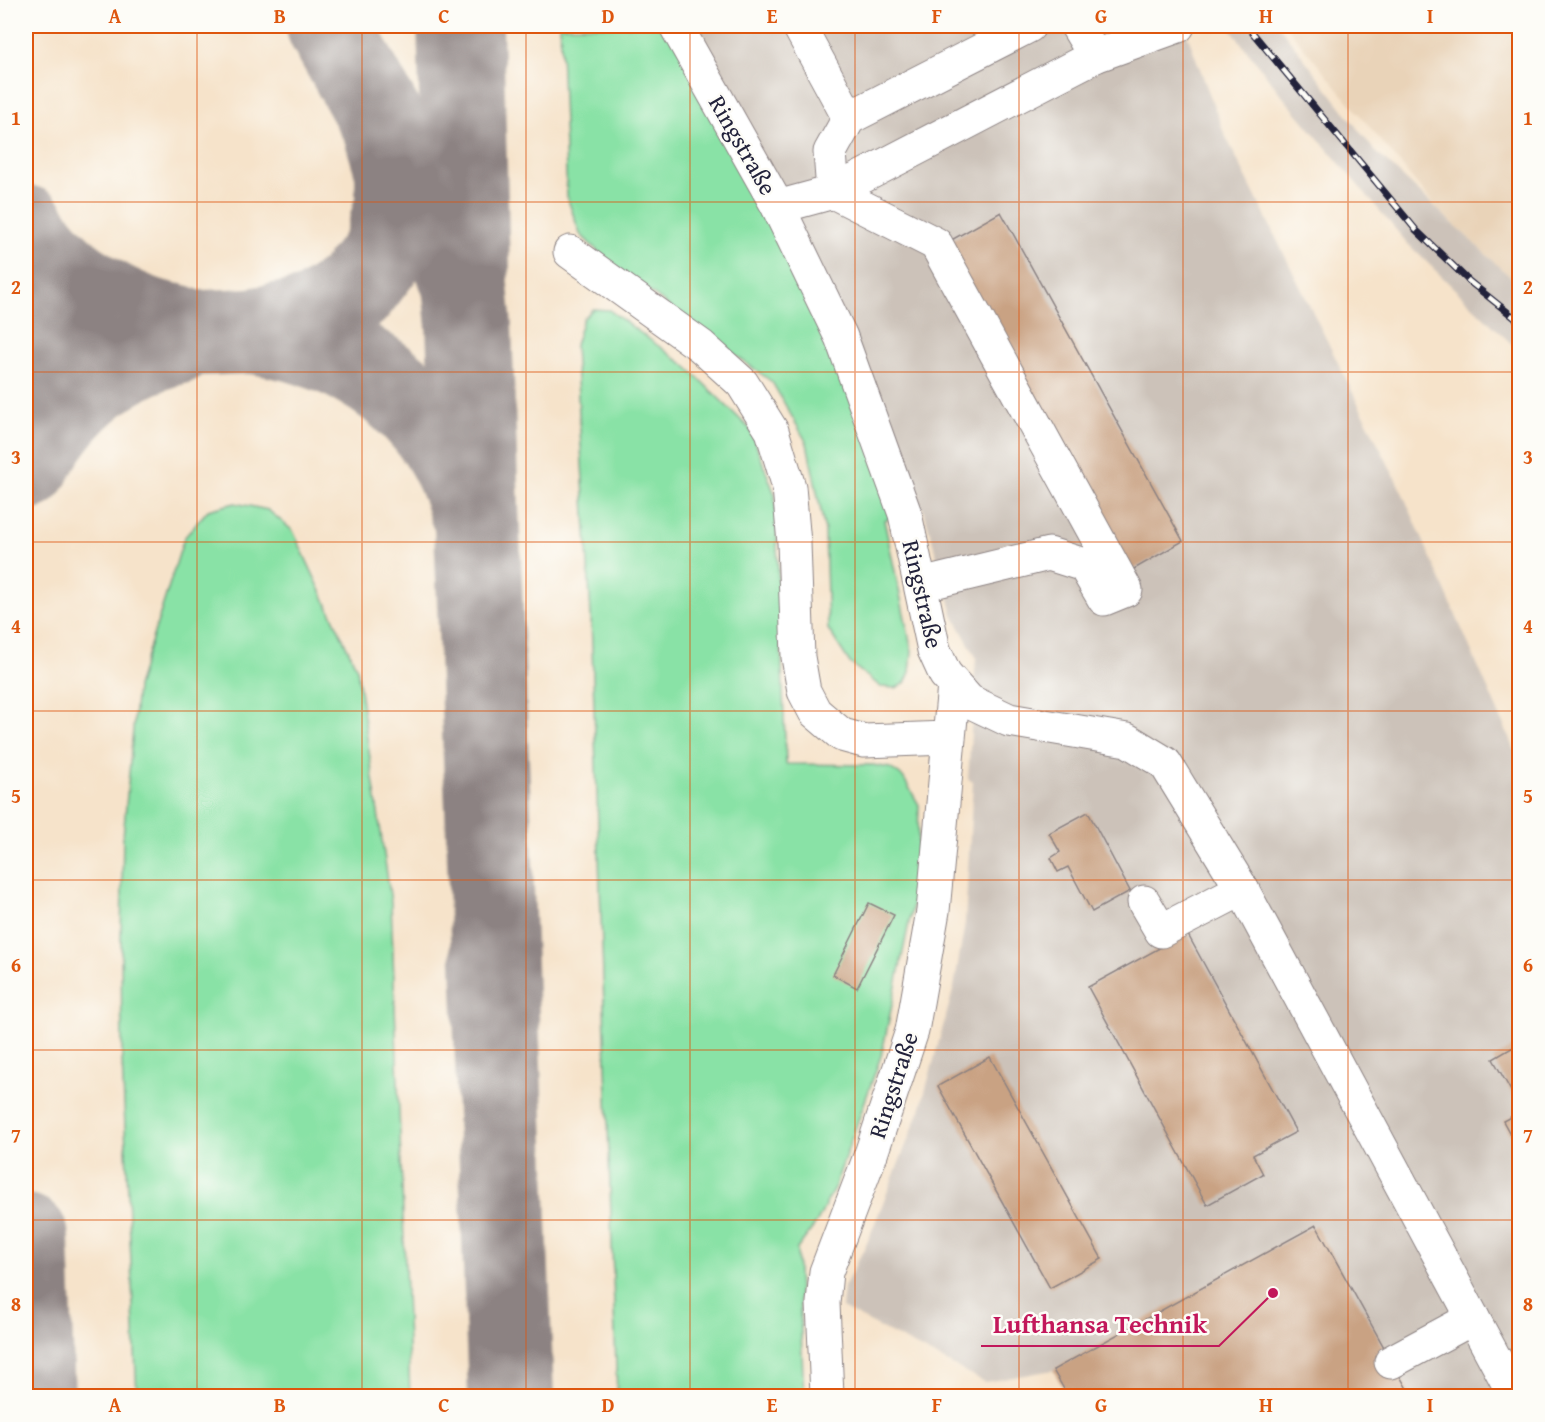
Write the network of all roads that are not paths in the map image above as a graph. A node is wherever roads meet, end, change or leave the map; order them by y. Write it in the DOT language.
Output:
graph roads {
  1 [pos="676,26"];
  2 [pos="799,26"];
  3 [pos="1029,26"];
  4 [pos="1077,26"];
  5 [pos="1178,26"];
  6 [pos="1095,56"];
  7 [pos="849,118"];
  8 [pos="832,192"];
  9 [pos="778,207"];
  10 [pos="570,252"];
  11 [pos="921,585"];
  12 [pos="954,685"];
  13 [pos="948,738"];
  14 [pos="1242,890"];
  15 [pos="1144,902"];
  16 [pos="1473,1318"];
  17 [pos="1391,1362"];
  18 [pos="827,1396"];
  19 [pos="1515,1396"];
  1 -- 9 [label="lane, Ringstraße"];
  2 -- 7 [label="lane"];
  3 -- 7 [label="lane"];
  4 -- 6 [label="lane"];
  5 -- 6 [label="lane"];
  6 -- 8 [label="lane"];
  7 -- 8 [label="lane"];
  8 -- 9 [label="lane"];
  8 -- 11 [label="lane"];
  9 -- 11 [label="lane, Ringstraße"];
  10 -- 13 [label="lane"];
  11 -- 12 [label="lane, Ringstraße"];
  12 -- 13 [label="lane, Ringstraße"];
  12 -- 14 [label="lane"];
  13 -- 18 [label="lane, Ringstraße"];
  14 -- 15 [label="lane"];
  14 -- 16 [label="lane"];
  16 -- 17 [label="lane"];
  16 -- 19 [label="lane"];
}
